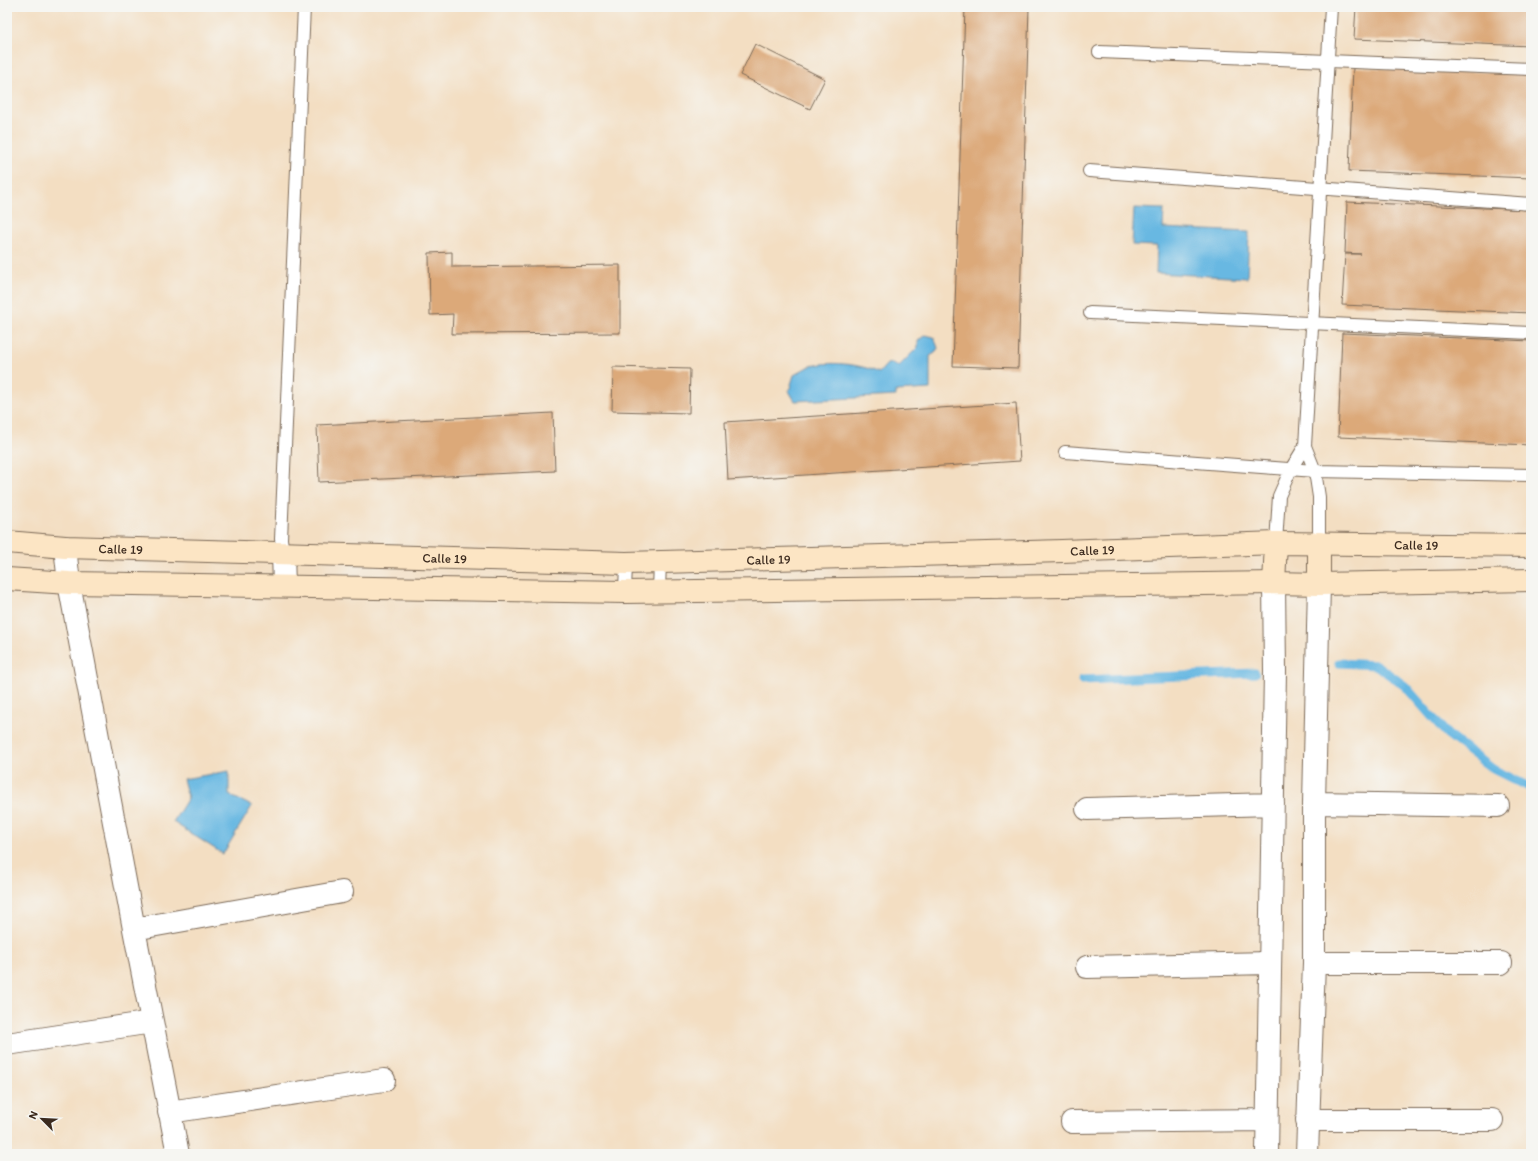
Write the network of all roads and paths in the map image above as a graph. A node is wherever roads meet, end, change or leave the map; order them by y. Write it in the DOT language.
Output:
graph roads {
  1 [pos="304,7"];
  2 [pos="1331,7"];
  3 [pos="1099,52"];
  4 [pos="1327,61"];
  5 [pos="1531,69"];
  6 [pos="1089,171"];
  7 [pos="1320,188"];
  8 [pos="1531,204"];
  9 [pos="1090,313"];
  10 [pos="1312,323"];
  11 [pos="1531,333"];
  12 [pos="1305,446"];
  13 [pos="1065,452"];
  14 [pos="1291,469"];
  15 [pos="1315,471"];
  16 [pos="1531,475"];
  17 [pos="7,542"];
  18 [pos="1276,543"];
  19 [pos="1319,543"];
  20 [pos="1531,546"];
  21 [pos="64,547"];
  22 [pos="284,553"];
  23 [pos="660,561"];
  24 [pos="626,562"];
  25 [pos="7,579"];
  26 [pos="1531,580"];
  27 [pos="69,583"];
  28 [pos="1274,583"];
  29 [pos="1319,584"];
  30 [pos="284,586"];
  31 [pos="659,591"];
  32 [pos="625,592"];
  33 [pos="1314,803"];
  34 [pos="1273,804"];
  35 [pos="1498,806"];
  36 [pos="1087,808"];
  37 [pos="342,892"];
  38 [pos="134,929"];
  39 [pos="1270,963"];
  40 [pos="1314,963"];
  41 [pos="1501,963"];
  42 [pos="1087,967"];
  43 [pos="152,1022"];
  44 [pos="7,1044"];
  45 [pos="384,1080"];
  46 [pos="169,1112"];
  47 [pos="1267,1120"];
  48 [pos="1307,1120"];
  49 [pos="1492,1120"];
  50 [pos="1072,1122"];
  51 [pos="178,1154"];
  52 [pos="1267,1154"];
  53 [pos="1307,1154"];
  1 -- 22 [label="lane"];
  2 -- 4 [label="lane"];
  3 -- 4 [label="lane"];
  4 -- 5 [label="lane"];
  4 -- 7 [label="lane"];
  6 -- 7 [label="lane"];
  7 -- 8 [label="lane"];
  7 -- 10 [label="lane"];
  9 -- 10 [label="lane"];
  10 -- 11 [label="lane"];
  10 -- 12 [label="lane"];
  12 -- 14 [label="lane"];
  12 -- 15 [label="lane"];
  13 -- 14 [label="lane"];
  14 -- 15 [label="lane"];
  14 -- 18 [label="lane"];
  15 -- 16 [label="lane"];
  15 -- 19 [label="lane"];
  17 -- 21 [label="street, Calle 19"];
  18 -- 19 [label="street, Calle 19"];
  18 -- 23 [label="street, Calle 19"];
  18 -- 28 [label="street"];
  19 -- 20 [label="street, Calle 19"];
  19 -- 29 [label="street"];
  21 -- 22 [label="street, Calle 19"];
  21 -- 27 [label="street"];
  22 -- 24 [label="street, Calle 19"];
  22 -- 30 [label="street"];
  23 -- 24 [label="street, Calle 19"];
  23 -- 31 [label="lane"];
  24 -- 32 [label="lane"];
  25 -- 27 [label="street"];
  26 -- 29 [label="street"];
  27 -- 30 [label="street"];
  27 -- 38 [label="street"];
  28 -- 29 [label="street"];
  28 -- 31 [label="street"];
  28 -- 34 [label="street"];
  29 -- 33 [label="street"];
  30 -- 32 [label="street"];
  31 -- 32 [label="street"];
  33 -- 35 [label="street"];
  33 -- 40 [label="street"];
  34 -- 36 [label="street"];
  34 -- 39 [label="street"];
  37 -- 38 [label="street"];
  38 -- 43 [label="street"];
  39 -- 42 [label="street"];
  39 -- 47 [label="street"];
  40 -- 41 [label="street"];
  40 -- 48 [label="street"];
  43 -- 44 [label="street"];
  43 -- 46 [label="street"];
  45 -- 46 [label="street"];
  46 -- 51 [label="street"];
  47 -- 50 [label="street"];
  47 -- 52 [label="street"];
  48 -- 49 [label="street"];
  48 -- 53 [label="street"];
}
